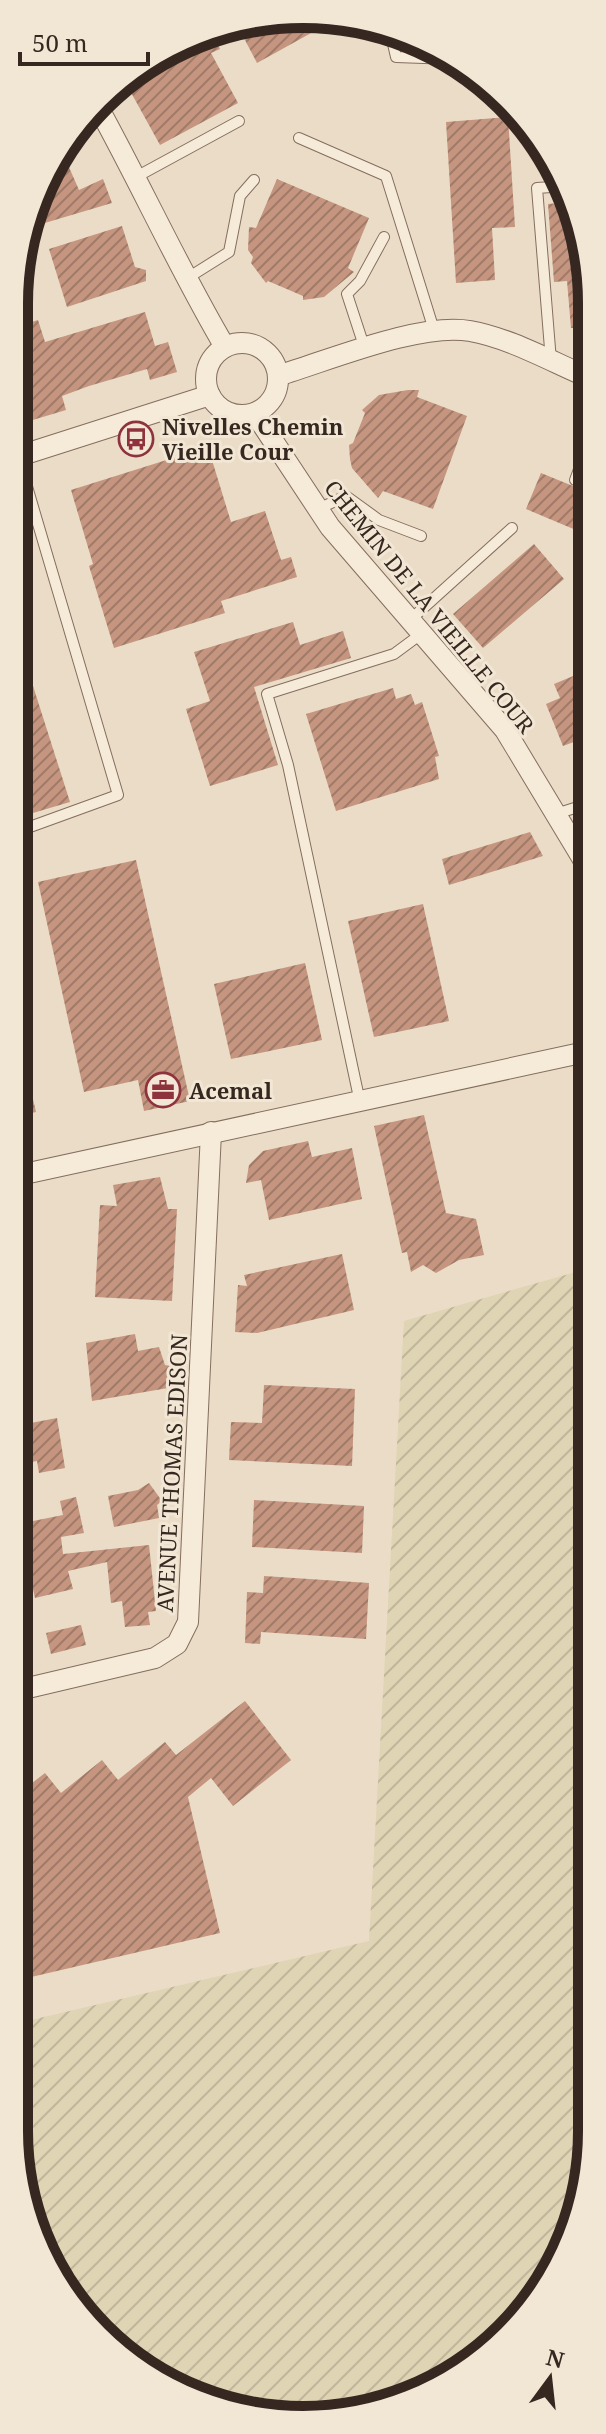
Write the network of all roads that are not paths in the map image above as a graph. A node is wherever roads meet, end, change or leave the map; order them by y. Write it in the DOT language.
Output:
graph roads {
  1 [pos="393,44"];
  2 [pos="429,58"];
  3 [pos="103,115"];
  4 [pos="239,121"];
  5 [pos="299,138"];
  6 [pos="136,177"];
  7 [pos="254,180"];
  8 [pos="552,187"];
  9 [pos="384,237"];
  10 [pos="186,280"];
  11 [pos="434,330"];
  12 [pos="225,347"];
  13 [pos="365,350"];
  14 [pos="551,362"];
  15 [pos="578,373"];
  16 [pos="280,375"];
  17 [pos="210,395"];
  18 [pos="256,415"];
  19 [pos="28,452"];
  20 [pos="578,472"];
  21 [pos="575,480"];
  22 [pos="28,493"];
  23 [pos="318,509"];
  24 [pos="512,528"];
  25 [pos="421,536"];
  26 [pos="416,627"];
  27 [pos="578,807"];
  28 [pos="556,814"];
  29 [pos="28,828"];
  30 [pos="578,851"];
  31 [pos="578,1054"];
  32 [pos="358,1093"];
  33 [pos="211,1132"];
  34 [pos="28,1173"];
  35 [pos="29,1688"];
  1 -- 2 [label="lane"];
  3 -- 6 [label="street"];
  4 -- 6 [label="lane"];
  5 -- 11 [label="lane"];
  6 -- 10 [label="street"];
  7 -- 10 [label="lane"];
  8 -- 14 [label="lane"];
  9 -- 13 [label="lane"];
  10 -- 12 [label="street"];
  11 -- 13 [label="street"];
  11 -- 14 [label="street"];
  12 -- 16 [label="street"];
  12 -- 17 [label="street"];
  13 -- 16 [label="street"];
  14 -- 15 [label="street"];
  16 -- 18 [label="street"];
  17 -- 18 [label="street"];
  17 -- 19 [label="street"];
  18 -- 23 [label="street, CHEMIN DE LA VIEILLE COUR"];
  20 -- 21 [label="lane"];
  22 -- 29 [label="lane"];
  23 -- 25 [label="lane"];
  23 -- 26 [label="street, CHEMIN DE LA VIEILLE COUR"];
  24 -- 26 [label="lane"];
  26 -- 28 [label="street, CHEMIN DE LA VIEILLE COUR"];
  26 -- 32 [label="lane"];
  27 -- 28 [label="lane"];
  28 -- 30 [label="street, CHEMIN DE LA VIEILLE COUR"];
  31 -- 33 [label="street"];
  33 -- 34 [label="street"];
  33 -- 35 [label="street, AVENUE THOMAS EDISON"];
}
